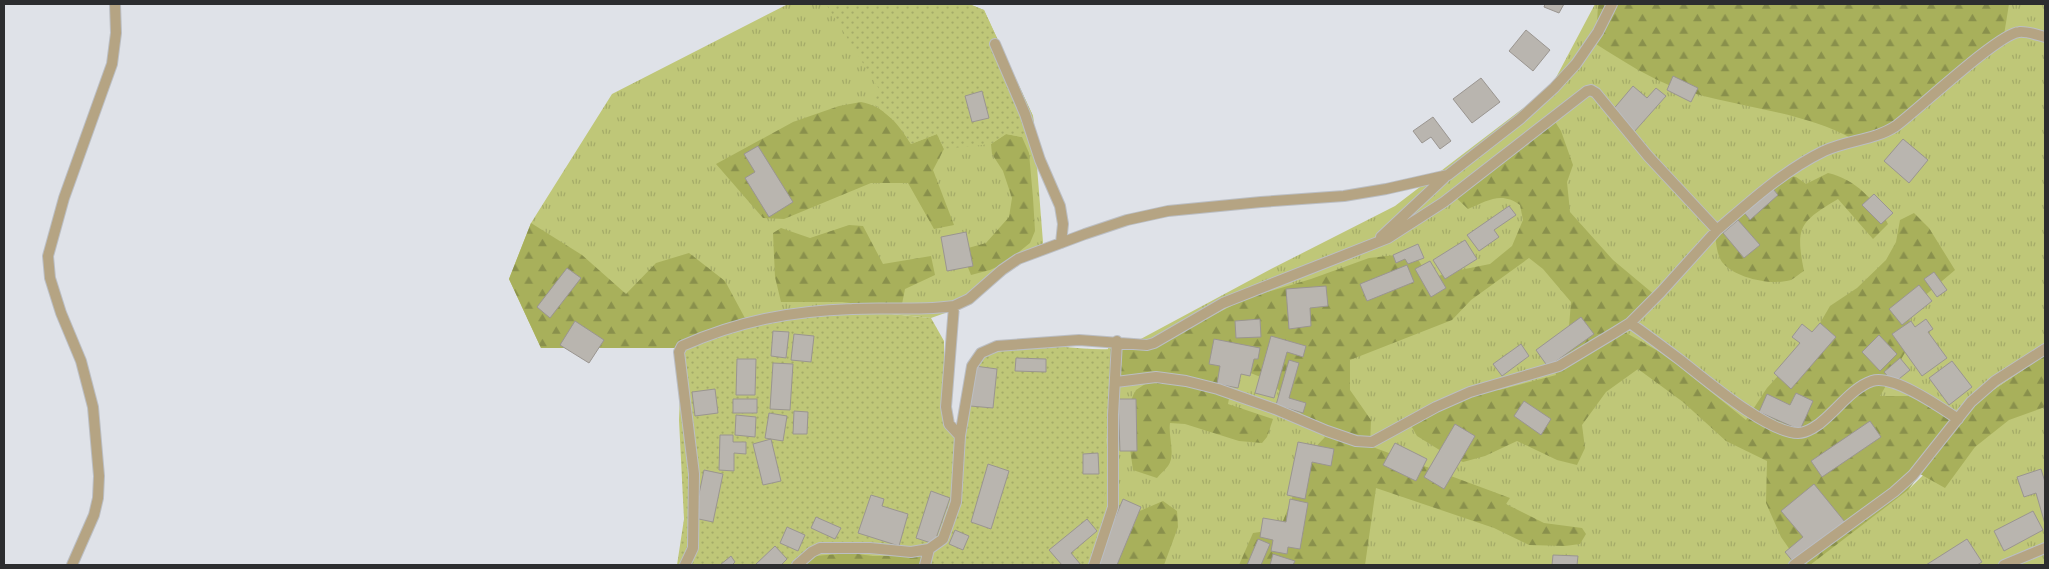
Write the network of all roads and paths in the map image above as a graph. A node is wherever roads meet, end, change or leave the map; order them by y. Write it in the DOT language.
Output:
graph roads {
  1 [pos="115,4"];
  2 [pos="1612,4"];
  3 [pos="2045,37"];
  4 [pos="995,44"];
  5 [pos="1448,175"];
  6 [pos="1717,230"];
  7 [pos="1061,242"];
  8 [pos="1374,244"];
  9 [pos="954,306"];
  10 [pos="1630,323"];
  11 [pos="1117,342"];
  12 [pos="2045,349"];
  13 [pos="1116,382"];
  14 [pos="1958,418"];
  15 [pos="960,436"];
  16 [pos="2045,548"];
  17 [pos="929,549"];
  18 [pos="72,565"];
  19 [pos="685,565"];
  20 [pos="796,565"];
  21 [pos="925,565"];
  22 [pos="1094,565"];
  23 [pos="1794,565"];
  24 [pos="2004,565"];
  1 -- 18 [label="lane"];
  2 -- 5 [label="lane"];
  3 -- 6 [label="lane"];
  4 -- 7 [label="lane"];
  5 -- 7 [label="lane"];
  5 -- 8 [label="lane"];
  6 -- 8 [label="lane"];
  6 -- 10 [label="lane"];
  7 -- 9 [label="lane"];
  8 -- 11 [label="lane"];
  9 -- 15 [label="lane"];
  9 -- 19 [label="lane"];
  10 -- 13 [label="lane"];
  10 -- 14 [label="lane"];
  11 -- 13 [label="lane"];
  11 -- 15 [label="lane"];
  12 -- 14 [label="lane"];
  13 -- 22 [label="lane"];
  14 -- 23 [label="lane"];
  15 -- 17 [label="lane"];
  16 -- 24 [label="lane"];
  17 -- 20 [label="lane"];
  17 -- 21 [label="lane"];
}
